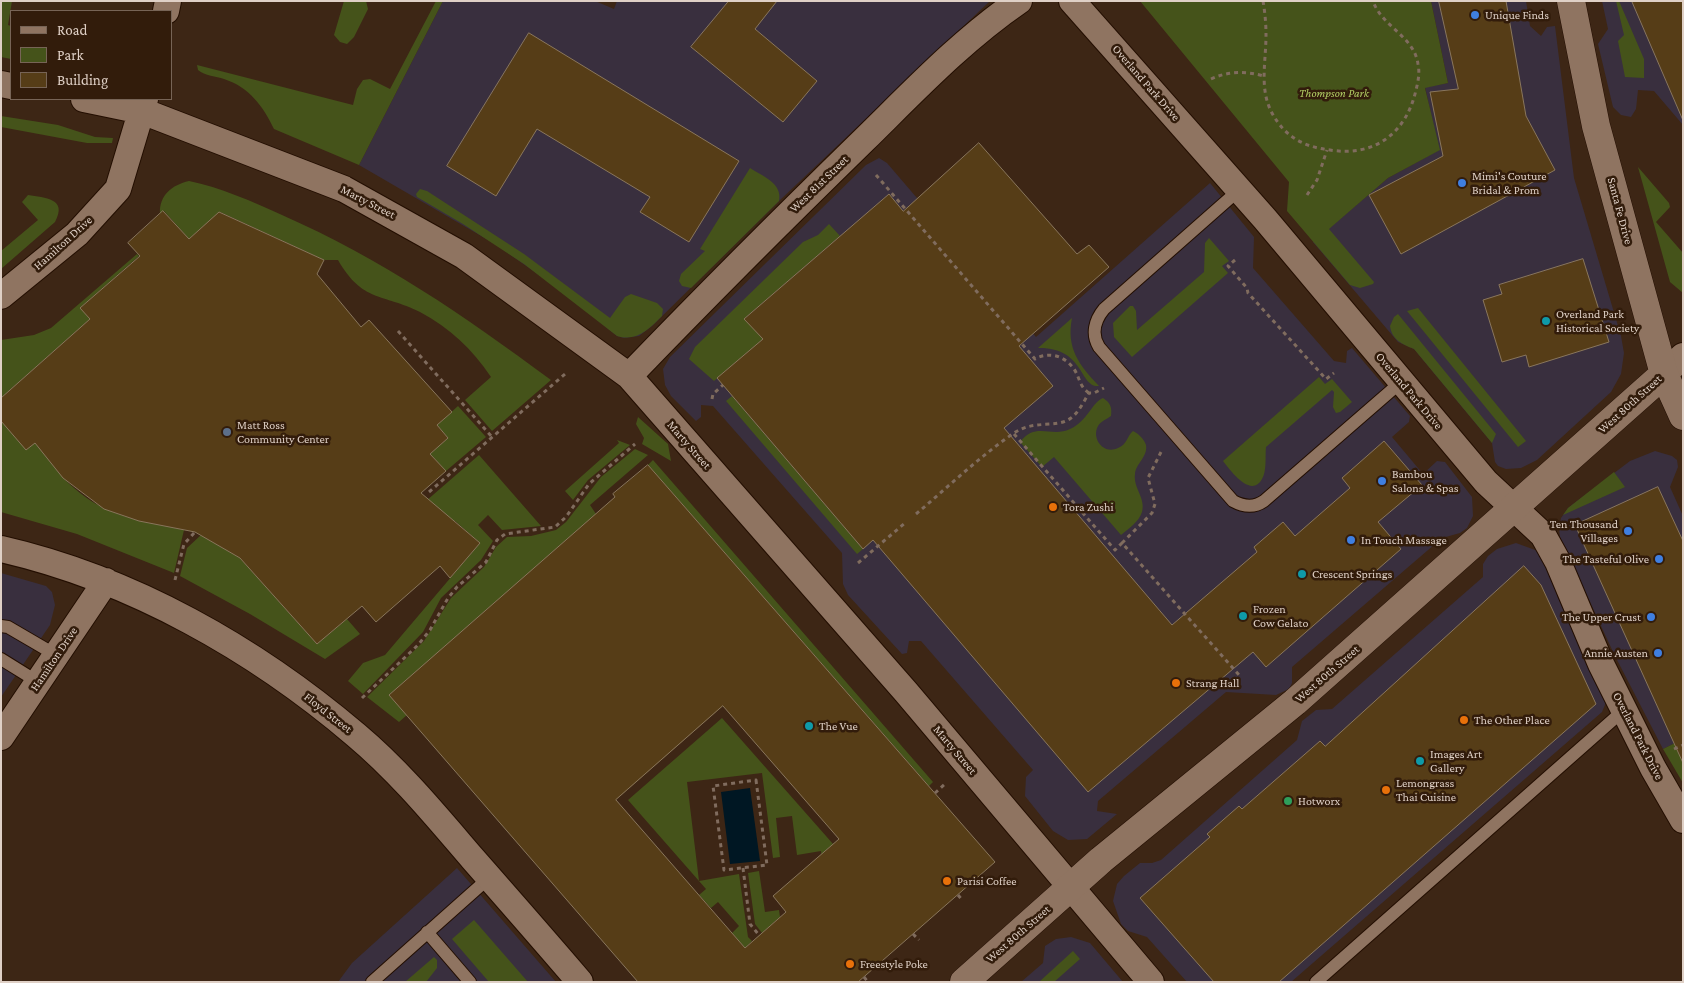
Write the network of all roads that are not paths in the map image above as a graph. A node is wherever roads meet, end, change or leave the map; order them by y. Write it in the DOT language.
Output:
graph roads {
  1 [pos="1019,1"];
  2 [pos="1072,1"];
  3 [pos="1571,1"];
  4 [pos="94,100"];
  5 [pos="144,105"];
  6 [pos="1239,190"];
  7 [pos="1,296"];
  8 [pos="1673,365"];
  9 [pos="629,376"];
  10 [pos="1400,382"];
  11 [pos="1683,416"];
  12 [pos="1514,508"];
  13 [pos="1,549"];
  14 [pos="106,581"];
  15 [pos="1,626"];
  16 [pos="56,655"];
  17 [pos="1,659"];
  18 [pos="38,682"];
  19 [pos="1624,710"];
  20 [pos="1,737"];
  21 [pos="1683,820"];
  22 [pos="490,877"];
  23 [pos="1071,887"];
  24 [pos="427,932"];
  25 [pos="372,982"];
  26 [pos="470,982"];
  27 [pos="580,982"];
  28 [pos="964,982"];
  29 [pos="1151,982"];
  30 [pos="1316,982"];
  1 -- 9 [label="street, West 81st Street"];
  2 -- 6 [label="street, Overland Park Drive"];
  3 -- 8 [label="street, Santa Fe Drive"];
  4 -- 5 [label="street, Marty Street"];
  5 -- 7 [label="street, Hamilton Drive"];
  5 -- 9 [label="street, Marty Street"];
  6 -- 10 [label="street, Overland Park Drive"];
  6 -- 10 [label="lane"];
  8 -- 11 [label="street, Santa Fe Drive"];
  8 -- 12 [label="street, West 80th Street"];
  9 -- 23 [label="street, Marty Street"];
  10 -- 12 [label="street, Overland Park Drive"];
  12 -- 19 [label="street, Overland Park Drive"];
  12 -- 23 [label="street, West 80th Street"];
  13 -- 14 [label="street, Floyd Street"];
  14 -- 16 [label="street, Hamilton Drive"];
  14 -- 22 [label="street, Floyd Street"];
  15 -- 16 [label="lane"];
  16 -- 18 [label="street, Hamilton Drive"];
  17 -- 18 [label="lane"];
  18 -- 20 [label="street, Hamilton Drive"];
  19 -- 21 [label="street, Overland Park Drive"];
  19 -- 30 [label="lane"];
  22 -- 24 [label="lane"];
  22 -- 27 [label="street, Floyd Street"];
  23 -- 28 [label="street, West 80th Street"];
  23 -- 29 [label="street, Marty Street"];
  24 -- 25 [label="lane"];
  24 -- 26 [label="lane"];
}
